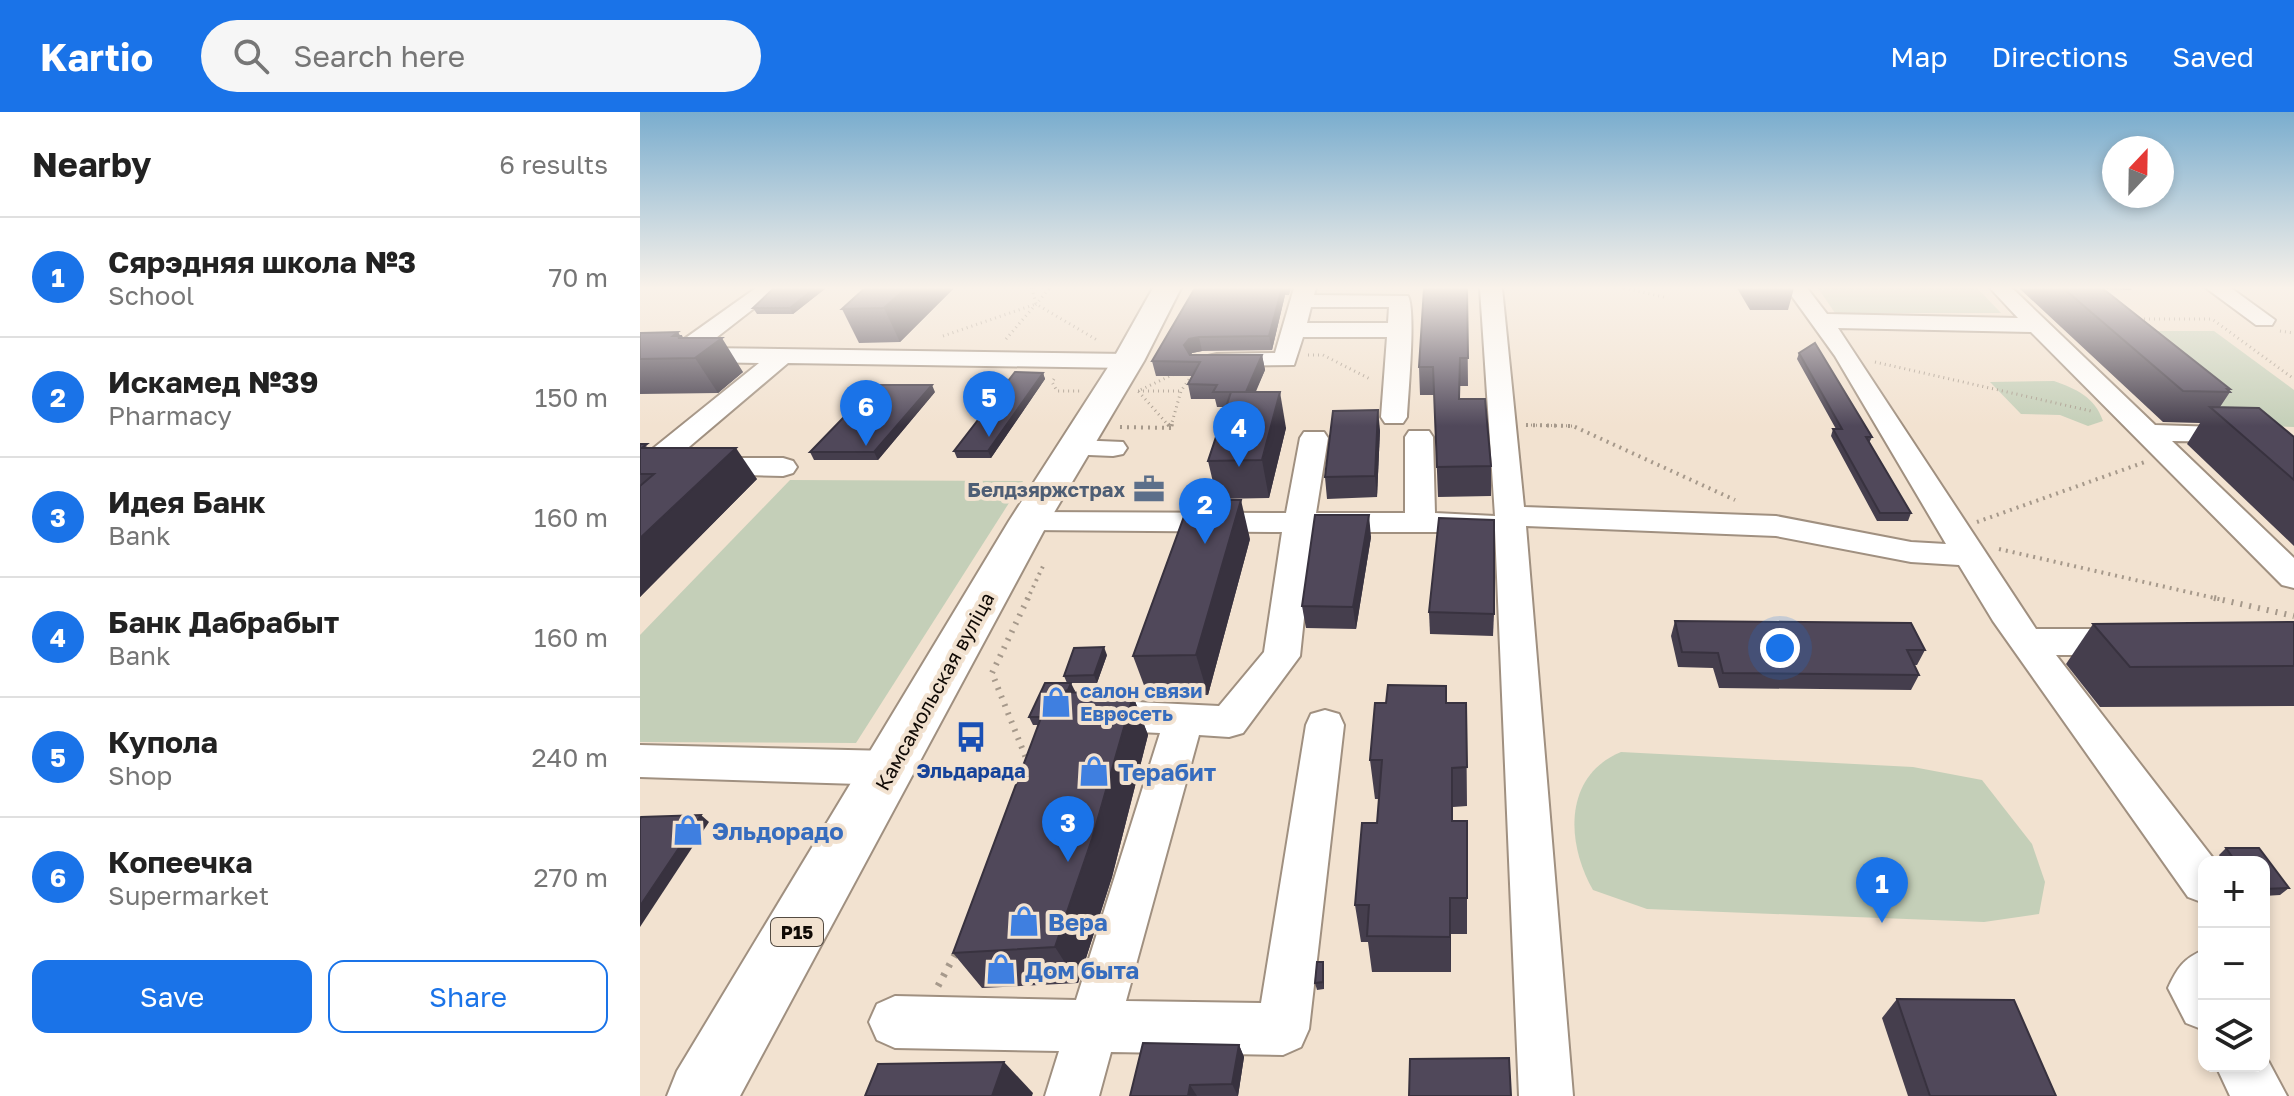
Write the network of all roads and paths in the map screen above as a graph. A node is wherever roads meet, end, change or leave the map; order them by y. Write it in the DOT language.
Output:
graph roads {
  1 [pos="707,334"];
  2 [pos="949,334"];
  3 [pos="1010,334"];
  4 [pos="1149,334"];
  5 [pos="1293,334"];
  6 [pos="1399,334"];
  7 [pos="1495,334"];
  8 [pos="1830,334"];
  9 [pos="2047,334"];
  10 [pos="2232,334"];
  11 [pos="937,338"];
  12 [pos="640,354"];
  13 [pos="679,354"];
  14 [pos="1287,355"];
  15 [pos="1846,355"];
  16 [pos="782,356"];
  17 [pos="987,361"];
  18 [pos="1194,361"];
  19 [pos="1133,376"];
  20 [pos="2294,379"];
  21 [pos="1181,391"];
  22 [pos="1396,392"];
  23 [pos="1394,417"];
  24 [pos="1503,424"];
  25 [pos="2142,427"];
  26 [pos="1171,428"];
  27 [pos="2240,434"];
  28 [pos="1419,437"];
  29 [pos="1111,438"];
  30 [pos="1314,438"];
  31 [pos="1075,448"];
  32 [pos="2168,453"];
  33 [pos="783,467"];
  34 [pos="1744,504"];
  35 [pos="1510,520"];
  36 [pos="1047,521"];
  37 [pos="1299,522"];
  38 [pos="1420,523"];
  39 [pos="1961,542"];
  40 [pos="2294,577"];
  41 [pos="2294,616"];
  42 [pos="2152,641"];
  43 [pos="2026,642"];
  44 [pos="1078,714"];
  45 [pos="1184,720"];
  46 [pos="1325,725"];
  47 [pos="640,761"];
  48 [pos="891,768"];
  49 [pos="1032,772"];
  50 [pos="2198,874"];
  51 [pos="963,939"];
  52 [pos="907,1022"];
  53 [pos="1092,1025"];
  54 [pos="2246,1072"];
  55 [pos="702,1096"];
  56 [pos="1072,1096"];
  57 [pos="1546,1096"];
  58 [pos="2260,1096"];
  1 -- 13 [label="street"];
  2 -- 11 [label="path"];
  3 -- 17 [label="path"];
  4 -- 19 [label="main road, Камсамольская вуліца / Р15"];
  5 -- 14 [label="street"];
  6 -- 22 [label="street"];
  7 -- 24 [label="street"];
  8 -- 15 [label="street"];
  9 -- 25 [label="street"];
  10 -- 20 [label="path"];
  12 -- 13 [label="street"];
  13 -- 16 [label="street"];
  14 -- 18 [label="street"];
  14 -- 22 [label="path"];
  15 -- 25 [label="path"];
  15 -- 39 [label="street"];
  16 -- 17 [label="street"];
  16 -- 33 [label="street"];
  17 -- 19 [label="street"];
  18 -- 19 [label="path"];
  18 -- 21 [label="path"];
  19 -- 21 [label="path"];
  19 -- 26 [label="path"];
  19 -- 31 [label="main road, Камсамольская вуліца / Р15"];
  21 -- 26 [label="path"];
  22 -- 23 [label="street"];
  24 -- 34 [label="path"];
  24 -- 35 [label="street"];
  25 -- 27 [label="street"];
  25 -- 32 [label="street"];
  26 -- 29 [label="path"];
  28 -- 38 [label="street"];
  29 -- 31 [label="street"];
  30 -- 37 [label="street"];
  31 -- 36 [label="main road, Камсамольская вуліца / Р15"];
  32 -- 39 [label="path"];
  32 -- 40 [label="street"];
  35 -- 38 [label="street"];
  35 -- 39 [label="street"];
  35 -- 57 [label="street"];
  36 -- 37 [label="street"];
  36 -- 48 [label="main road, Камсамольская вуліца / Р15"];
  36 -- 49 [label="path"];
  37 -- 38 [label="street"];
  37 -- 45 [label="street"];
  39 -- 41 [label="path"];
  39 -- 43 [label="street"];
  42 -- 43 [label="street"];
  43 -- 50 [label="street"];
  44 -- 45 [label="street"];
  45 -- 53 [label="street"];
  46 -- 53 [label="street"];
  47 -- 48 [label="street"];
  48 -- 55 [label="main road, Камсамольская вуліца / Р15"];
  51 -- 52 [label="path"];
  52 -- 53 [label="street"];
  53 -- 56 [label="street"];
  54 -- 58 [label="street"];
}
